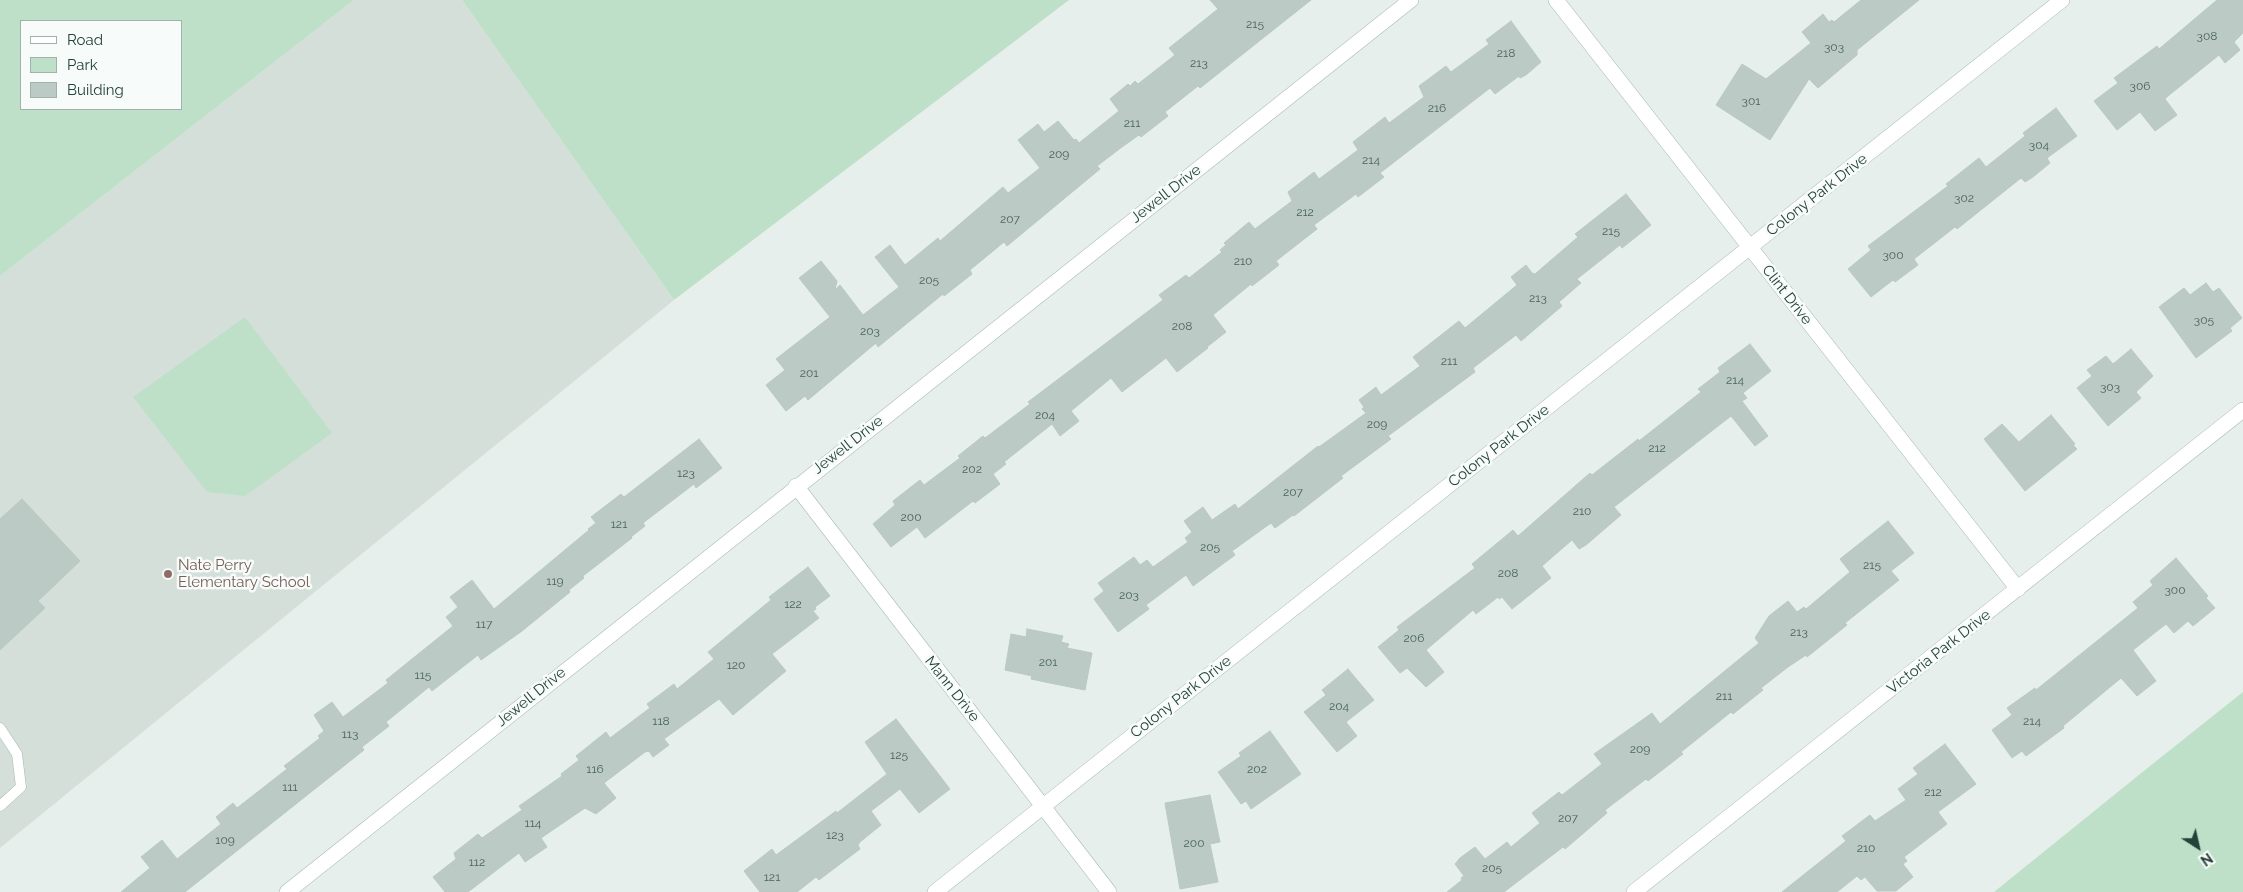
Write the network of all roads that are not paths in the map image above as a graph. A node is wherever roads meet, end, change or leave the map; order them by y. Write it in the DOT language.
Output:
graph roads {
  1 [pos="1410,0"];
  2 [pos="1556,0"];
  3 [pos="2062,0"];
  4 [pos="1750,248"];
  5 [pos="2243,410"];
  6 [pos="796,486"];
  7 [pos="2018,589"];
  8 [pos="0,728"];
  9 [pos="0,806"];
  10 [pos="1043,807"];
  11 [pos="287,892"];
  12 [pos="935,892"];
  13 [pos="1110,892"];
  14 [pos="1634,892"];
  1 -- 6 [label="street, Jewell Drive"];
  2 -- 4 [label="street, Clint Drive"];
  3 -- 4 [label="street, Colony Park Drive"];
  4 -- 7 [label="street, Clint Drive"];
  4 -- 10 [label="street, Colony Park Drive"];
  5 -- 7 [label="street, Victoria Park Drive"];
  6 -- 10 [label="street, Mann Drive"];
  6 -- 11 [label="street, Jewell Drive"];
  7 -- 14 [label="street, Victoria Park Drive"];
  8 -- 9 [label="lane"];
  10 -- 12 [label="street, Colony Park Drive"];
  10 -- 13 [label="street, Mann Drive"];
}
